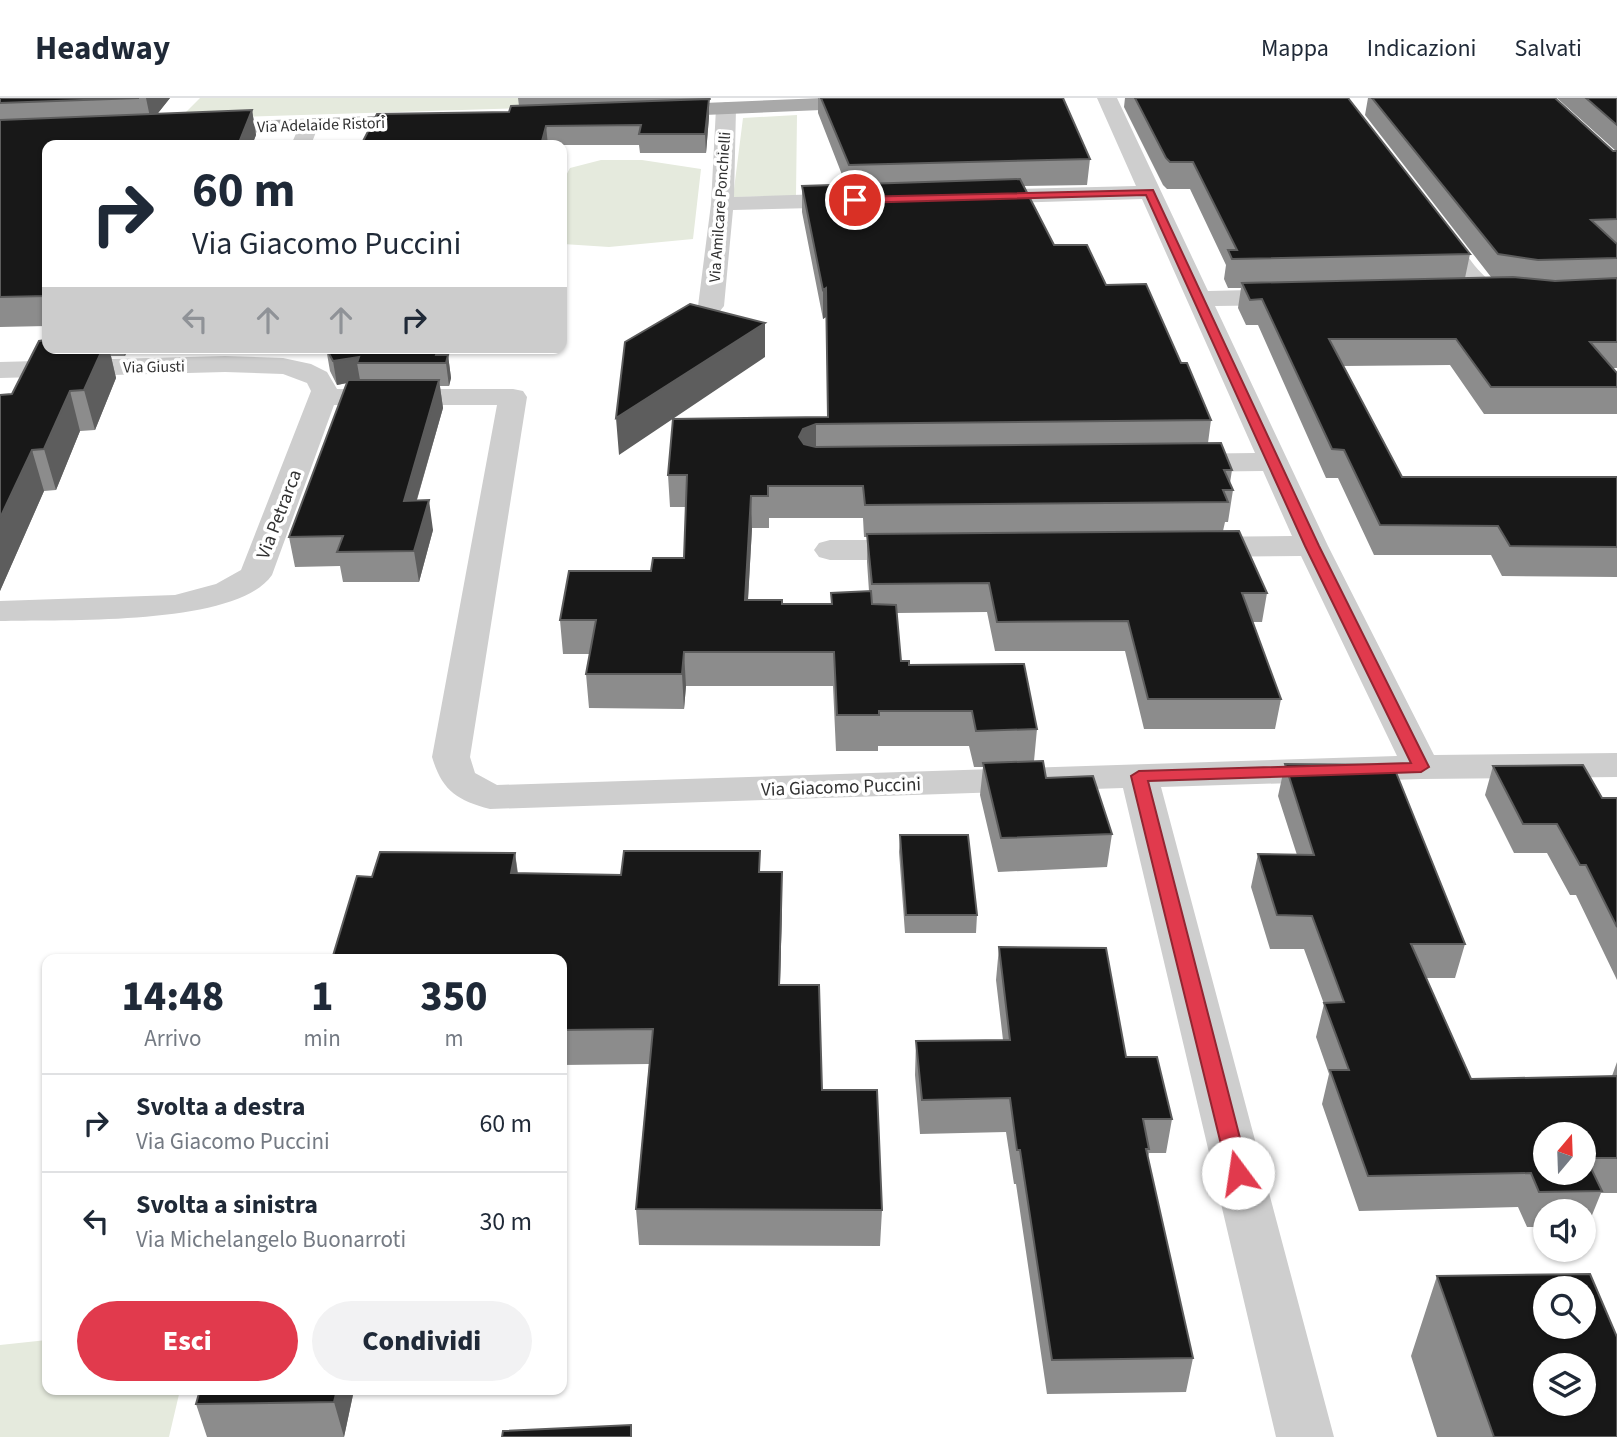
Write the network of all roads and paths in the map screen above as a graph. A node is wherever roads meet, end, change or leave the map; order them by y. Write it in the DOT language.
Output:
graph roads {
  1 [pos="1107,98"];
  2 [pos="886,102"];
  3 [pos="726,108"];
  4 [pos="643,112"];
  5 [pos="447,119"];
  6 [pos="309,124"];
  7 [pos="184,129"];
  8 [pos="303,140"];
  9 [pos="1150,192"];
  10 [pos="956,197"];
  11 [pos="874,200"];
  12 [pos="722,204"];
  13 [pos="1423,209"];
  14 [pos="1503,293"];
  15 [pos="1617,293"];
  16 [pos="1461,294"];
  17 [pos="1309,297"];
  18 [pos="1199,299"];
  19 [pos="711,306"];
  20 [pos="227,356"];
  21 [pos="0,370"];
  22 [pos="323,397"];
  23 [pos="1274,463"];
  24 [pos="1149,464"];
  25 [pos="1312,546"];
  26 [pos="1161,548"];
  27 [pos="954,549"];
  28 [pos="830,550"];
  29 [pos="0,611"];
  30 [pos="1617,765"];
  31 [pos="1421,767"];
  32 [pos="1139,776"];
  33 [pos="1305,1437"];
  1 -- 9 [label="street"];
  2 -- 3 [label="main road"];
  3 -- 4 [label="main road"];
  3 -- 12 [label="street, Via Amilcare Ponchielli"];
  5 -- 6 [label="main road, Via Adelaide Ristori"];
  6 -- 7 [label="main road, Via Adelaide Ristori"];
  6 -- 8 [label="street"];
  9 -- 10 [label="street"];
  9 -- 18 [label="street"];
  11 -- 12 [label="street"];
  12 -- 19 [label="street, Via Amilcare Ponchielli"];
  13 -- 14 [label="street"];
  14 -- 15 [label="street"];
  14 -- 16 [label="street"];
  17 -- 18 [label="street"];
  18 -- 23 [label="street"];
  20 -- 21 [label="street, Via Giusti"];
  20 -- 22 [label="street"];
  22 -- 29 [label="street, Via Petrarca"];
  22 -- 32 [label="street, Via Giacomo Puccini"];
  23 -- 24 [label="street"];
  23 -- 25 [label="street"];
  25 -- 26 [label="street"];
  25 -- 31 [label="street"];
  27 -- 28 [label="street"];
  30 -- 31 [label="street, Via Giacomo Puccini"];
  31 -- 32 [label="street, Via Giacomo Puccini"];
  32 -- 33 [label="street"];
}
